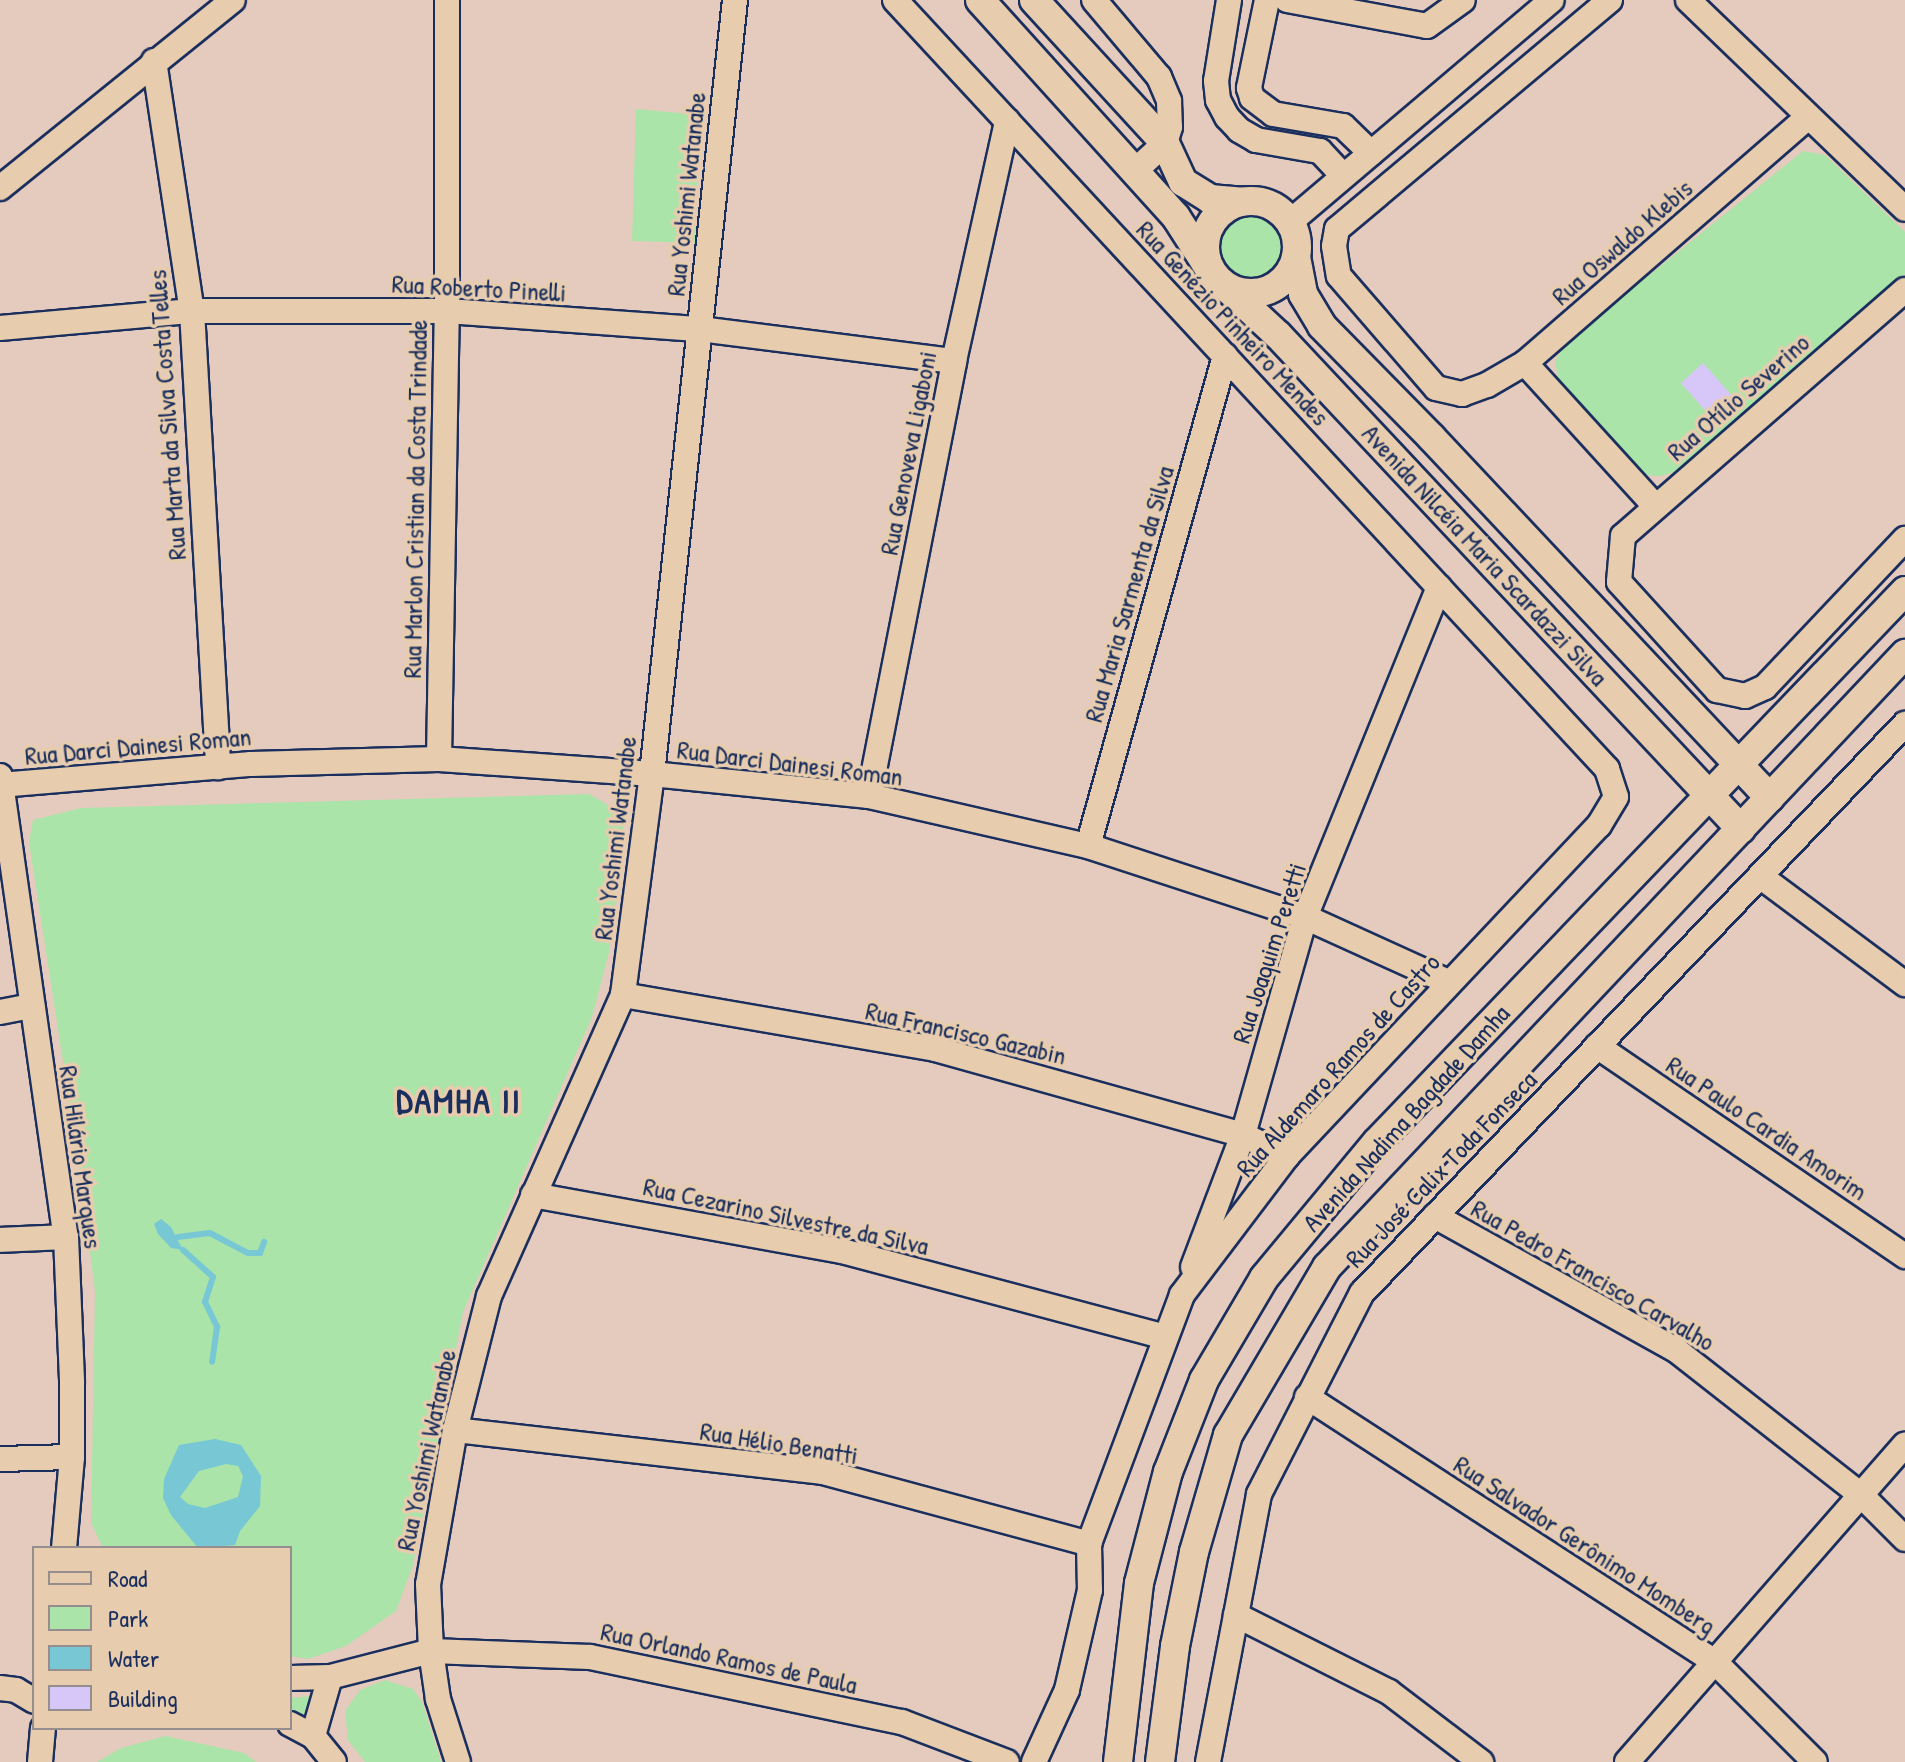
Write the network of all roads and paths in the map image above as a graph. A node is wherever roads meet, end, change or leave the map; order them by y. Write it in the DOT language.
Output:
graph roads {
  1 [pos="233,0"];
  2 [pos="447,0"];
  3 [pos="735,0"];
  4 [pos="895,0"];
  5 [pos="980,0"];
  6 [pos="1034,0"];
  7 [pos="1094,0"];
  8 [pos="1229,0"];
  9 [pos="1267,0"];
  10 [pos="1287,0"];
  11 [pos="1463,0"];
  12 [pos="1552,0"];
  13 [pos="1610,0"];
  14 [pos="1688,0"];
  15 [pos="154,61"];
  16 [pos="1252,98"];
  17 [pos="1227,117"];
  18 [pos="1808,117"];
  19 [pos="1007,121"];
  20 [pos="1165,143"];
  21 [pos="1371,153"];
  22 [pos="1135,171"];
  23 [pos="1343,176"];
  24 [pos="0,188"];
  25 [pos="1242,202"];
  26 [pos="1905,209"];
  27 [pos="1290,222"];
  28 [pos="1296,257"];
  29 [pos="1218,280"];
  30 [pos="1905,290"];
  31 [pos="192,311"];
  32 [pos="447,311"];
  33 [pos="0,328"];
  34 [pos="700,329"];
  35 [pos="1225,356"];
  36 [pos="954,361"];
  37 [pos="1525,363"];
  38 [pos="1431,437"];
  39 [pos="1401,465"];
  40 [pos="1655,506"];
  41 [pos="1905,539"];
  42 [pos="1439,587"];
  43 [pos="1573,588"];
  44 [pos="1905,591"];
  45 [pos="1542,616"];
  46 [pos="1905,654"];
  47 [pos="1905,724"];
  48 [pos="439,759"];
  49 [pos="1738,765"];
  50 [pos="218,767"];
  51 [pos="652,774"];
  52 [pos="0,782"];
  53 [pos="1709,794"];
  54 [pos="869,796"];
  55 [pos="1616,797"];
  56 [pos="1770,798"];
  57 [pos="1741,829"];
  58 [pos="1088,846"];
  59 [pos="1760,876"];
  60 [pos="1305,917"];
  61 [pos="1448,982"];
  62 [pos="1905,984"];
  63 [pos="623,995"];
  64 [pos="32,1006"];
  65 [pos="0,1012"];
  66 [pos="1597,1046"];
  67 [pos="1243,1135"];
  68 [pos="1287,1156"];
  69 [pos="533,1195"];
  70 [pos="1435,1216"];
  71 [pos="66,1237"];
  72 [pos="0,1240"];
  73 [pos="1905,1256"];
  74 [pos="1182,1295"];
  75 [pos="1165,1337"];
  76 [pos="1307,1397"];
  77 [pos="455,1430"];
  78 [pos="1905,1445"];
  79 [pos="72,1457"];
  80 [pos="0,1459"];
  81 [pos="1861,1495"];
  82 [pos="1905,1539"];
  83 [pos="1089,1544"];
  84 [pos="64,1546"];
  85 [pos="1236,1615"];
  86 [pos="431,1651"];
  87 [pos="1715,1662"];
  88 [pos="330,1677"];
  89 [pos="292,1678"];
  90 [pos="0,1688"];
  91 [pos="32,1700"];
  92 [pos="292,1725"];
  93 [pos="43,1730"];
  94 [pos="313,1736"];
  95 [pos="40,1762"];
  96 [pos="334,1762"];
  97 [pos="458,1762"];
  98 [pos="1007,1762"];
  99 [pos="1034,1762"];
  100 [pos="1118,1762"];
  101 [pos="1160,1762"];
  102 [pos="1208,1762"];
  103 [pos="1481,1762"];
  104 [pos="1627,1762"];
  105 [pos="1815,1762"];
  1 -- 15 [label="street"];
  2 -- 32 [label="street, Rua Marlon Cristian da Costa Trindade"];
  3 -- 34 [label="street, Rua Yoshimi Watanabe"];
  4 -- 19 [label="street, Rua Genézio Pinheiro Mendes"];
  5 -- 22 [label="street, Avenida Nilcéia Maria Scardazzi Silva"];
  6 -- 20 [label="street"];
  7 -- 20 [label="street"];
  8 -- 17 [label="street"];
  9 -- 16 [label="street"];
  10 -- 11 [label="street"];
  12 -- 21 [label="street"];
  13 -- 37 [label="street, Rua Oswaldo Klebis"];
  14 -- 18 [label="street"];
  15 -- 24 [label="street"];
  15 -- 31 [label="street, Rua Marta da Silva Costa Telles"];
  16 -- 17 [label="street"];
  16 -- 21 [label="street"];
  17 -- 23 [label="street"];
  18 -- 26 [label="street"];
  18 -- 37 [label="street, Rua Oswaldo Klebis"];
  19 -- 35 [label="street, Rua Genézio Pinheiro Mendes"];
  19 -- 36 [label="street, Rua Genoveva Ligaboni"];
  20 -- 22 [label="street"];
  20 -- 25 [label="street"];
  21 -- 23 [label="street"];
  22 -- 29 [label="street, Avenida Nilcéia Maria Scardazzi Silva"];
  23 -- 27 [label="street"];
  25 -- 27 [label="street"];
  25 -- 29 [label="street"];
  27 -- 28 [label="street"];
  28 -- 29 [label="street"];
  28 -- 38 [label="street, Avenida Nilcéia Maria Scardazzi Silva"];
  29 -- 39 [label="street, Avenida Nilcéia Maria Scardazzi Silva"];
  30 -- 40 [label="street, Rua Otílio Severino"];
  31 -- 32 [label="street, Rua Roberto Pinelli"];
  31 -- 33 [label="street, Rua Roberto Pinelli"];
  31 -- 50 [label="street, Rua Marta da Silva Costa Telles"];
  32 -- 34 [label="street, Rua Roberto Pinelli"];
  32 -- 48 [label="street, Rua Marlon Cristian da Costa Trindade"];
  34 -- 36 [label="street, Rua Roberto Pinelli"];
  34 -- 51 [label="street, Rua Yoshimi Watanabe"];
  35 -- 42 [label="street, Rua Genézio Pinheiro Mendes"];
  35 -- 58 [label="street, Rua Maria Sarmenta da Silva"];
  36 -- 54 [label="street, Rua Genoveva Ligaboni"];
  37 -- 40 [label="street"];
  38 -- 39 [label="street"];
  38 -- 43 [label="street, Avenida Nilcéia Maria Scardazzi Silva"];
  39 -- 45 [label="street, Avenida Nilcéia Maria Scardazzi Silva"];
  40 -- 41 [label="street, Rua Otílio Severino"];
  42 -- 55 [label="street, Rua Genézio Pinheiro Mendes"];
  42 -- 60 [label="street, Rua Joaquim Peretti"];
  43 -- 45 [label="street"];
  43 -- 49 [label="street, Avenida Nilcéia Maria Scardazzi Silva"];
  44 -- 49 [label="street, Avenida Nadima Bagdade Damha"];
  45 -- 53 [label="street, Avenida Nilcéia Maria Scardazzi Silva"];
  46 -- 56 [label="street, Avenida Nadima Bagdade Damha"];
  47 -- 59 [label="street, Rua José Calix Toda Fonseca"];
  48 -- 50 [label="street, Rua Darci Dainesi Roman"];
  48 -- 51 [label="street, Rua Darci Dainesi Roman"];
  49 -- 53 [label="street, Avenida Nadima Bagdade Damha"];
  49 -- 56 [label="street, Avenida Nilcéia Maria Scardazzi Silva"];
  50 -- 52 [label="street, Rua Darci Dainesi Roman"];
  51 -- 54 [label="street, Rua Darci Dainesi Roman"];
  51 -- 63 [label="street, Rua Yoshimi Watanabe"];
  52 -- 64 [label="street, Rua Hilário Marques"];
  53 -- 57 [label="street, Avenida Nilcéia Maria Scardazzi Silva"];
  53 -- 100 [label="street, Avenida Nadima Bagdade Damha"];
  54 -- 58 [label="street, Rua Darci Dainesi Roman"];
  55 -- 61 [label="street, Rua Aldemaro Ramos de Castro"];
  56 -- 57 [label="street, Avenida Nadima Bagdade Damha"];
  57 -- 101 [label="street, Avenida Nadima Bagdade Damha"];
  58 -- 60 [label="street, Rua Darci Dainesi Roman"];
  59 -- 62 [label="street"];
  59 -- 66 [label="street, Rua José Calix Toda Fonseca"];
  60 -- 61 [label="street, Rua Darci Dainesi Roman"];
  60 -- 67 [label="street, Rua Joaquim Peretti"];
  61 -- 68 [label="street, Rua Aldemaro Ramos de Castro"];
  63 -- 67 [label="street, Rua Francisco Gazabin"];
  63 -- 69 [label="street, Rua Yoshimi Watanabe"];
  64 -- 65 [label="street"];
  64 -- 71 [label="street, Rua Hilário Marques"];
  66 -- 70 [label="street, Rua José Calix Toda Fonseca"];
  66 -- 73 [label="street, Rua Paulo Cardia Amorim"];
  67 -- 68 [label="street, Rua Francisco Gazabin"];
  67 -- 74 [label="street, Rua Joaquim Peretti"];
  68 -- 74 [label="street, Rua Aldemaro Ramos de Castro"];
  69 -- 75 [label="street, Rua Cezarino Silvestre da Silva"];
  69 -- 77 [label="street, Rua Yoshimi Watanabe"];
  70 -- 76 [label="street, Rua José Calix Toda Fonseca"];
  70 -- 81 [label="street, Rua Pedro Francisco Carvalho"];
  71 -- 72 [label="street"];
  71 -- 79 [label="street, Rua Hilário Marques"];
  74 -- 75 [label="street, Rua Aldemaro Ramos de Castro"];
  75 -- 83 [label="street, Rua Aldemaro Ramos de Castro"];
  76 -- 85 [label="street, Rua José Calix Toda Fonseca"];
  76 -- 87 [label="street, Rua Salvador Gerônimo Momberg"];
  77 -- 83 [label="street, Rua Hélio Benatti"];
  77 -- 86 [label="street, Rua Yoshimi Watanabe"];
  78 -- 81 [label="street"];
  79 -- 80 [label="street"];
  79 -- 84 [label="street, Rua Hilário Marques"];
  81 -- 82 [label="street, Rua Pedro Francisco Carvalho"];
  81 -- 87 [label="street"];
  83 -- 99 [label="street, Rua Aldemaro Ramos de Castro"];
  85 -- 102 [label="street, Rua José Calix Toda Fonseca"];
  85 -- 103 [label="street"];
  86 -- 88 [label="street, Rua Orlando Ramos de Paula"];
  86 -- 97 [label="street, Rua Yoshimi Watanabe"];
  86 -- 98 [label="street, Rua Orlando Ramos de Paula"];
  87 -- 104 [label="street"];
  87 -- 105 [label="street, Rua Salvador Gerônimo Momberg"];
  88 -- 89 [label="street, Rua Orlando Ramos de Paula"];
  88 -- 94 [label="street"];
  90 -- 91 [label="street"];
  92 -- 94 [label="street"];
  93 -- 95 [label="street"];
  94 -- 96 [label="street"];
}
